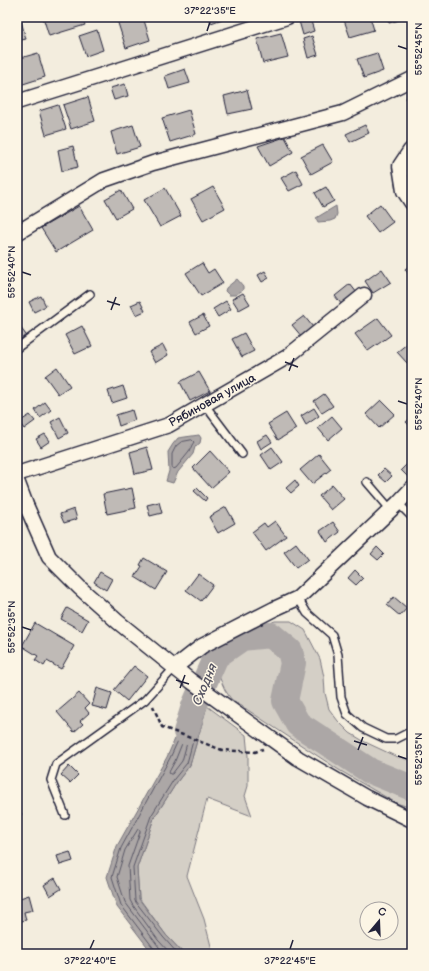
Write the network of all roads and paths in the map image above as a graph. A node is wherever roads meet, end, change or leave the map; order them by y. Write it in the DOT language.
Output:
graph roads {
  1 [pos="287,17"];
  2 [pos="412,79"];
  3 [pos="17,102"];
  4 [pos="412,150"];
  5 [pos="412,203"];
  6 [pos="17,233"];
  7 [pos="90,294"];
  8 [pos="364,295"];
  9 [pos="17,348"];
  10 [pos="205,405"];
  11 [pos="242,454"];
  12 [pos="17,474"];
  13 [pos="17,481"];
  14 [pos="367,482"];
  15 [pos="412,488"];
  16 [pos="394,506"];
  17 [pos="412,517"];
  18 [pos="298,598"];
  19 [pos="174,668"];
  20 [pos="149,696"];
  21 [pos="412,731"];
  22 [pos="276,742"];
  23 [pos="65,815"];
  24 [pos="412,820"];
  1 -- 3 [label="street"];
  2 -- 6 [label="street"];
  4 -- 5 [label="street"];
  7 -- 9 [label="lane"];
  8 -- 10 [label="street, Рябиновая улица"];
  10 -- 11 [label="lane"];
  10 -- 12 [label="street, Рябиновая улица"];
  13 -- 19 [label="street"];
  14 -- 16 [label="lane"];
  15 -- 16 [label="street"];
  16 -- 17 [label="lane"];
  16 -- 18 [label="street"];
  18 -- 19 [label="street"];
  18 -- 21 [label="lane"];
  19 -- 20 [label="lane"];
  19 -- 22 [label="street"];
  20 -- 22 [label="path"];
  20 -- 23 [label="lane"];
  22 -- 24 [label="street"];
}
